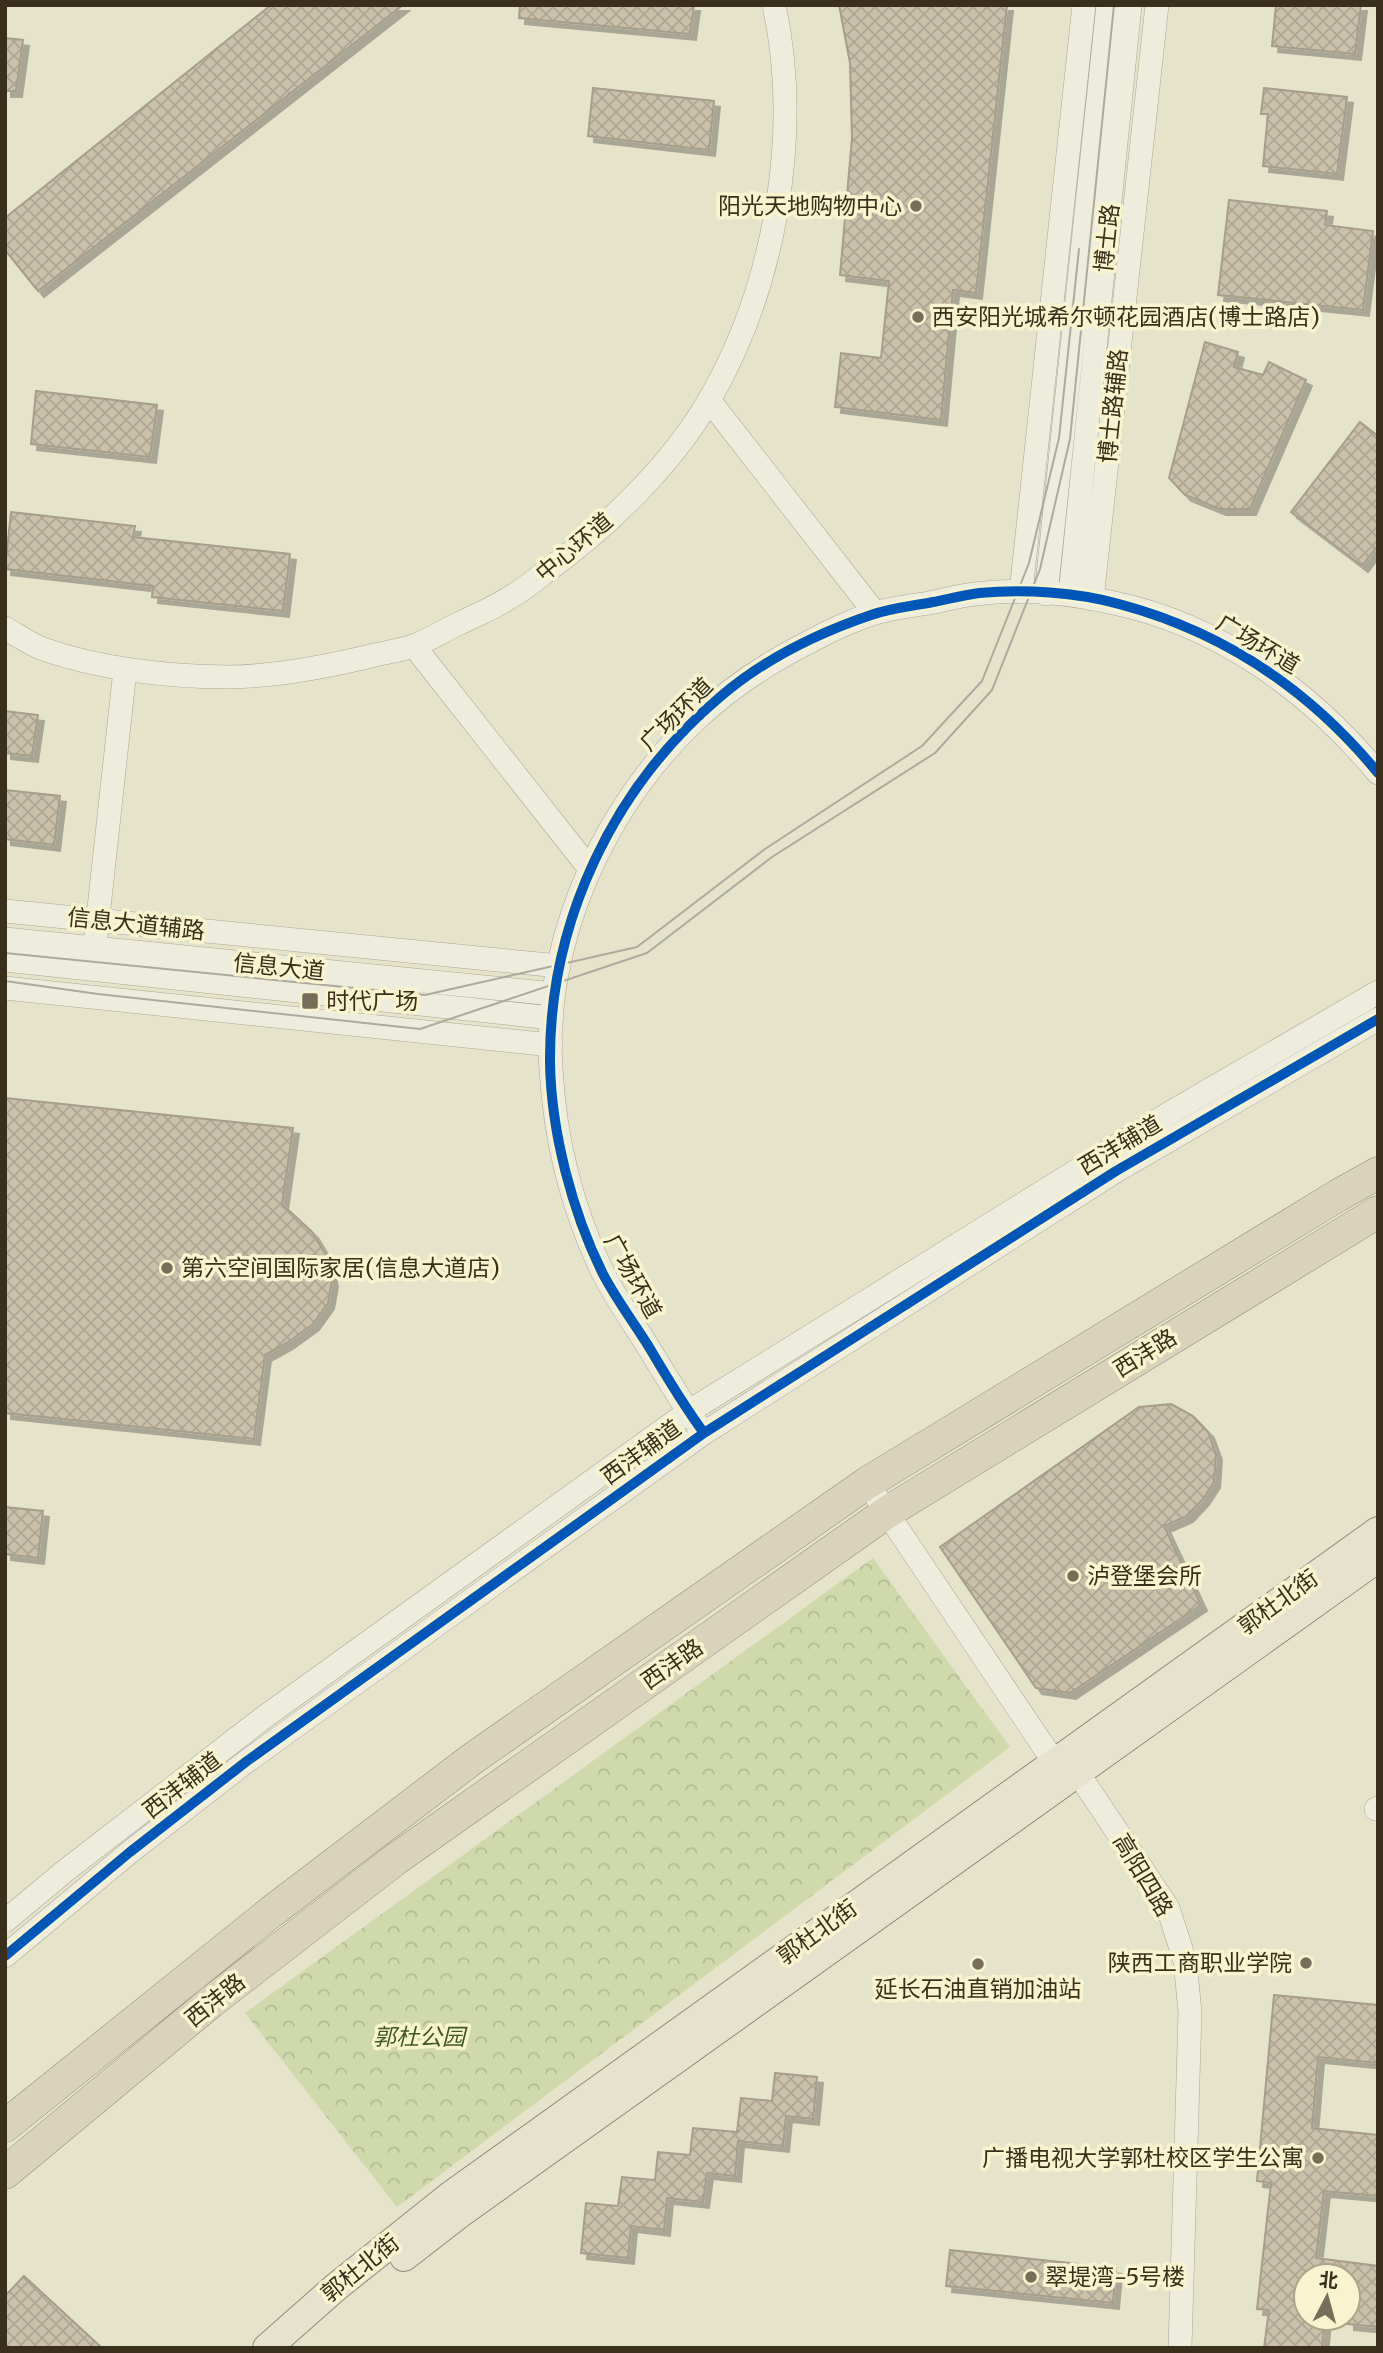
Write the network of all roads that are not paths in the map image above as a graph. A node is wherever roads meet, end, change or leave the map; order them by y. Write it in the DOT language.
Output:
graph roads {
  1 [pos="774,5"];
  2 [pos="1084,5"];
  3 [pos="1108,5"];
  4 [pos="1130,5"];
  5 [pos="1157,5"];
  6 [pos="709,400"];
  7 [pos="1021,592"];
  8 [pos="1046,594"];
  9 [pos="1081,597"];
  10 [pos="875,614"];
  11 [pos="5,628"];
  12 [pos="414,646"];
  13 [pos="125,670"];
  14 [pos="1378,773"];
  15 [pos="589,868"];
  16 [pos="5,911"];
  17 [pos="97,920"];
  18 [pos="5,939"];
  19 [pos="93,958"];
  20 [pos="5,960"];
  21 [pos="559,966"];
  22 [pos="5,988"];
  23 [pos="1378,992"];
  24 [pos="554,994"];
  25 [pos="551,1018"];
  26 [pos="1378,1019"];
  27 [pos="551,1045"];
  28 [pos="1378,1173"];
  29 [pos="1378,1212"];
  30 [pos="688,1412"];
  31 [pos="704,1433"];
  32 [pos="867,1483"];
  33 [pos="886,1513"];
  34 [pos="1378,1531"];
  35 [pos="1378,1558"];
  36 [pos="1066,1768"];
  37 [pos="5,1921"];
  38 [pos="5,1956"];
  39 [pos="5,2126"];
  40 [pos="5,2173"];
  41 [pos="267,2348"];
  42 [pos="294,2348"];
  43 [pos="1180,2348"];
  1 -- 6 [label="street, 中心环道"];
  2 -- 7 [label="street"];
  3 -- 8 [label="street, 博士路"];
  4 -- 9 [label="street, 博士路"];
  5 -- 9 [label="street, 博士路辅路"];
  6 -- 10 [label="street"];
  6 -- 12 [label="street, 中心环道"];
  7 -- 8 [label="street, 广场环道"];
  7 -- 10 [label="street, 广场环道"];
  8 -- 9 [label="street, 广场环道"];
  9 -- 14 [label="street, 广场环道"];
  10 -- 15 [label="street, 广场环道"];
  11 -- 13 [label="street, 中心环道"];
  12 -- 13 [label="street, 中心环道"];
  12 -- 15 [label="street"];
  13 -- 17 [label="street"];
  15 -- 21 [label="street, 广场环道"];
  16 -- 17 [label="street, 信息大道辅路"];
  17 -- 19 [label="street"];
  17 -- 21 [label="street, 信息大道辅路"];
  18 -- 19 [label="street, 信息大道"];
  19 -- 20 [label="street, 信息大道"];
  19 -- 24 [label="street, 信息大道"];
  19 -- 25 [label="street, 信息大道"];
  21 -- 24 [label="street, 广场环道"];
  22 -- 27 [label="street"];
  23 -- 30 [label="street, 西沣辅道"];
  24 -- 25 [label="street, 广场环道"];
  25 -- 27 [label="street, 广场环道"];
  26 -- 31 [label="street, 西沣辅道"];
  27 -- 30 [label="street, 广场环道"];
  28 -- 32 [label="highway, 西沣路"];
  29 -- 33 [label="highway, 西沣路"];
  30 -- 31 [label="street, 广场环道"];
  30 -- 37 [label="street, 西沣辅道"];
  31 -- 38 [label="street, 西沣辅道"];
  32 -- 33 [label="street, 高阳四路"];
  32 -- 39 [label="highway, 西沣路"];
  33 -- 36 [label="street, 高阳四路"];
  33 -- 40 [label="highway, 西沣路"];
  34 -- 36 [label="main road, 郭杜北街"];
  35 -- 36 [label="main road, 郭杜北街"];
  36 -- 41 [label="main road, 郭杜北街"];
  36 -- 42 [label="main road, 郭杜北街"];
  36 -- 43 [label="street, 高阳四路"];
}
